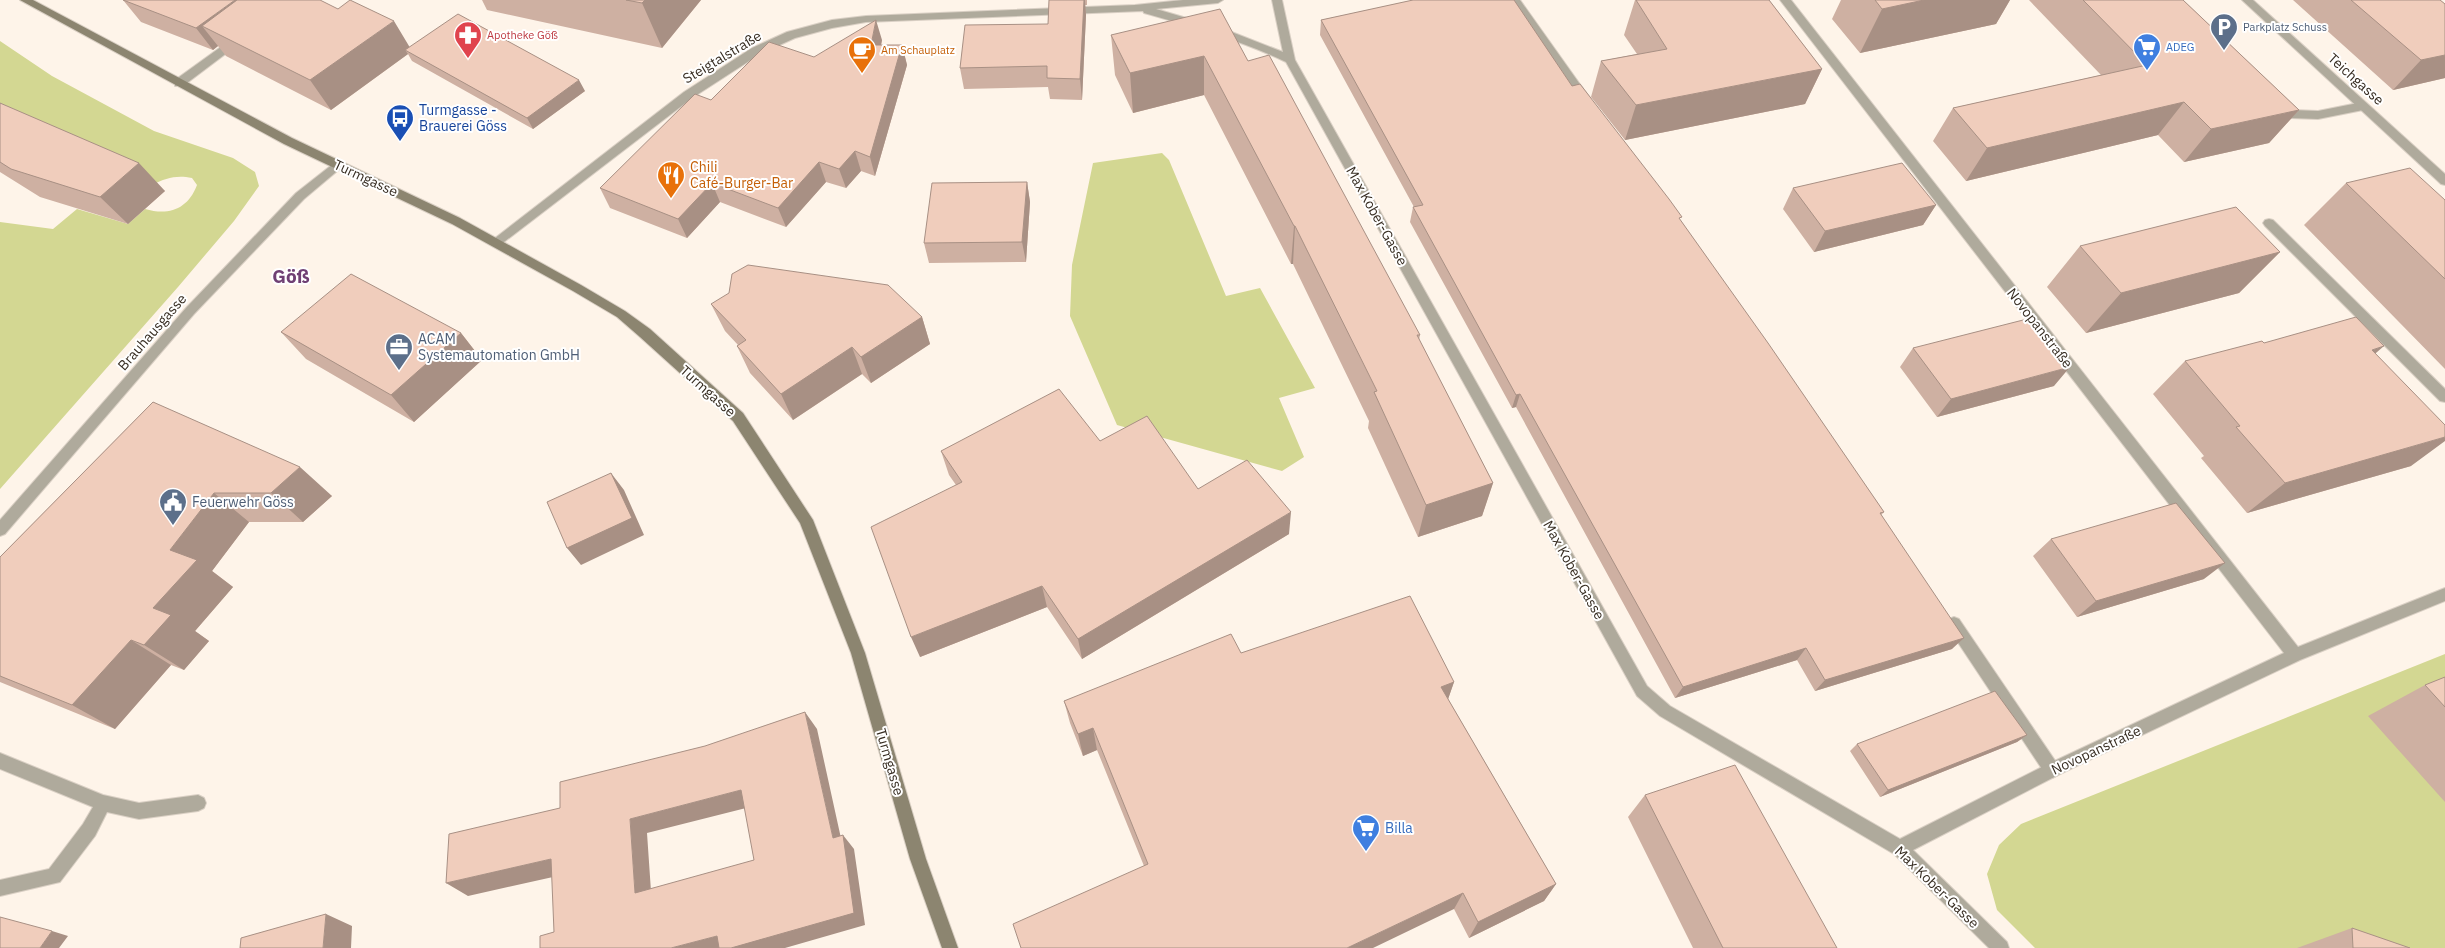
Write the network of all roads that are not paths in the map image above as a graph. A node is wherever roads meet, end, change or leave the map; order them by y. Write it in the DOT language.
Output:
graph roads {
  1 [pos="26,0"];
  2 [pos="1218,0"];
  3 [pos="1276,0"];
  4 [pos="1515,0"];
  5 [pos="1785,0"];
  6 [pos="2247,0"];
  7 [pos="1135,8"];
  8 [pos="245,34"];
  9 [pos="1290,60"];
  10 [pos="179,83"];
  11 [pos="2269,94"];
  12 [pos="2363,106"];
  13 [pos="1596,113"];
  14 [pos="338,164"];
  15 [pos="2445,181"];
  16 [pos="2269,222"];
  17 [pos="496,242"];
  18 [pos="2445,397"];
  19 [pos="0,530"];
  20 [pos="2445,594"];
  21 [pos="1948,617"];
  22 [pos="2295,655"];
  23 [pos="0,761"];
  24 [pos="2052,770"];
  25 [pos="103,803"];
  26 [pos="198,803"];
  27 [pos="1900,848"];
  28 [pos="0,888"];
  29 [pos="950,948"];
  30 [pos="2001,948"];
  1 -- 10 [label="main road, Turmgasse"];
  2 -- 7 [label="street, Steigtalstraße"];
  3 -- 9 [label="street, Max Kober-Gasse"];
  4 -- 13 [label="street"];
  5 -- 22 [label="street, Novopanstraße"];
  6 -- 12 [label="street, Teichgasse"];
  7 -- 9 [label="street"];
  7 -- 17 [label="street, Steigtalstraße"];
  8 -- 10 [label="street"];
  9 -- 27 [label="street, Max Kober-Gasse"];
  10 -- 14 [label="main road, Turmgasse"];
  11 -- 12 [label="street"];
  12 -- 15 [label="street, Teichgasse"];
  14 -- 17 [label="main road, Turmgasse"];
  14 -- 19 [label="street, Brauhausgasse"];
  16 -- 18 [label="street"];
  17 -- 29 [label="main road, Turmgasse"];
  20 -- 22 [label="street, Novopanstraße"];
  21 -- 24 [label="street"];
  22 -- 24 [label="street, Novopanstraße"];
  23 -- 25 [label="street"];
  24 -- 27 [label="street, Novopanstraße"];
  25 -- 26 [label="street"];
  25 -- 28 [label="street"];
  27 -- 30 [label="street, Max Kober-Gasse"];
}
